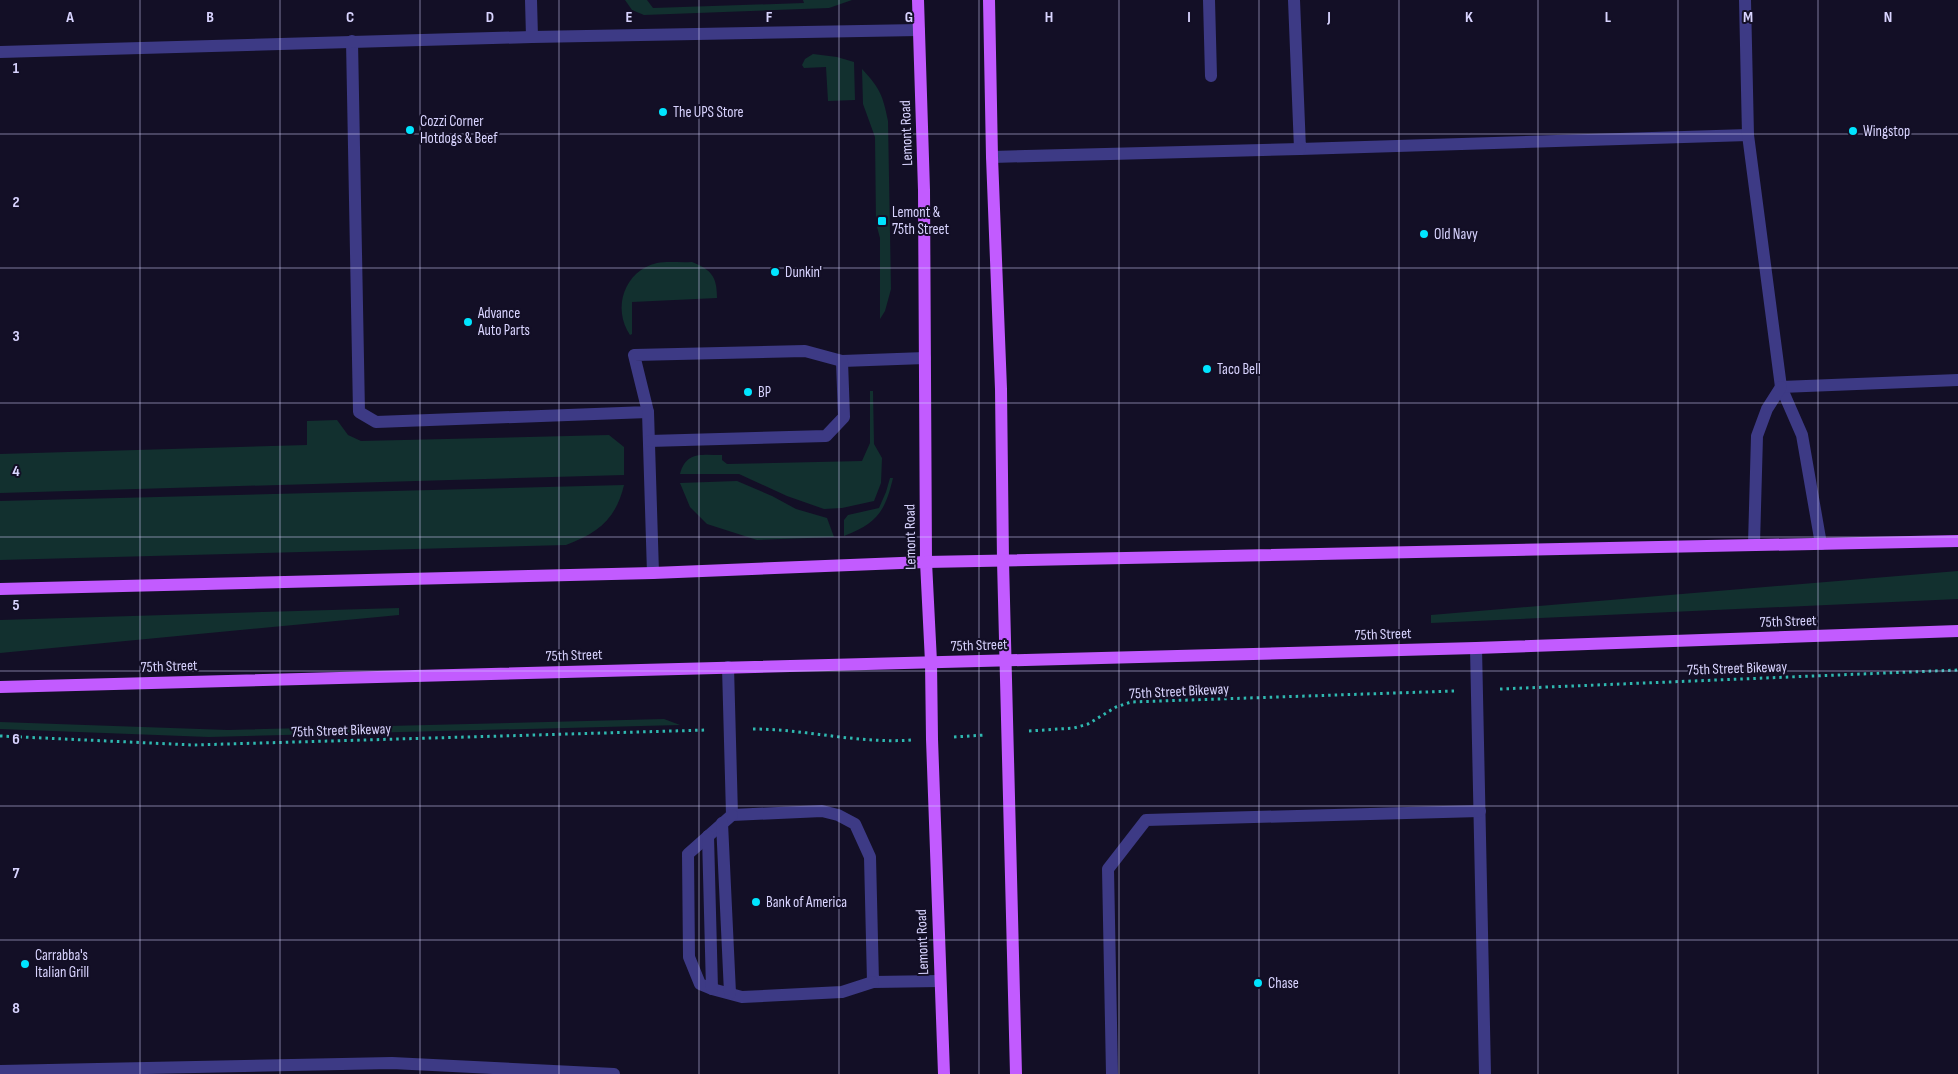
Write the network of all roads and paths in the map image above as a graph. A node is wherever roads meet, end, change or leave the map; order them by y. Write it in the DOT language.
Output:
graph roads {
  1 [pos="531,0"];
  2 [pos="918,0"];
  3 [pos="989,0"];
  4 [pos="1209,0"];
  5 [pos="1294,0"];
  6 [pos="1745,0"];
  7 [pos="919,30"];
  8 [pos="532,37"];
  9 [pos="352,41"];
  10 [pos="0,52"];
  11 [pos="1211,76"];
  12 [pos="1748,135"];
  13 [pos="1300,149"];
  14 [pos="992,157"];
  15 [pos="924,358"];
  16 [pos="842,361"];
  17 [pos="1958,380"];
  18 [pos="1781,387"];
  19 [pos="648,412"];
  20 [pos="649,440"];
  21 [pos="1958,541"];
  22 [pos="1754,544"];
  23 [pos="1821,544"];
  24 [pos="1003,561"];
  25 [pos="926,562"];
  26 [pos="653,573"];
  27 [pos="0,589"];
  28 [pos="1958,631"];
  29 [pos="1476,648"];
  30 [pos="1006,660"];
  31 [pos="931,662"];
  32 [pos="728,667"];
  33 [pos="1958,670"];
  34 [pos="0,687"];
  35 [pos="1516,688"];
  36 [pos="1437,692"];
  37 [pos="780,729"];
  38 [pos="683,730"];
  39 [pos="1007,733"];
  40 [pos="0,736"];
  41 [pos="932,738"];
  42 [pos="1480,812"];
  43 [pos="732,815"];
  44 [pos="722,823"];
  45 [pos="708,836"];
  46 [pos="940,981"];
  47 [pos="873,982"];
  48 [pos="712,989"];
  49 [pos="730,993"];
  50 [pos="0,1071"];
  51 [pos="614,1074"];
  52 [pos="944,1074"];
  53 [pos="1016,1074"];
  54 [pos="1112,1074"];
  55 [pos="1485,1074"];
  1 -- 8 [label="lane"];
  2 -- 7 [label="main road, Lemont Road"];
  3 -- 14 [label="main road"];
  4 -- 11 [label="lane"];
  5 -- 13 [label="lane"];
  6 -- 12 [label="lane"];
  7 -- 8 [label="lane"];
  7 -- 15 [label="main road, Lemont Road"];
  8 -- 9 [label="lane"];
  9 -- 10 [label="lane"];
  9 -- 19 [label="lane"];
  12 -- 13 [label="lane"];
  12 -- 18 [label="lane"];
  13 -- 14 [label="lane"];
  14 -- 24 [label="main road"];
  15 -- 16 [label="lane"];
  15 -- 25 [label="main road, Lemont Road"];
  16 -- 19 [label="lane"];
  16 -- 20 [label="lane"];
  17 -- 18 [label="lane"];
  18 -- 22 [label="lane"];
  18 -- 23 [label="lane"];
  19 -- 20 [label="lane"];
  20 -- 26 [label="lane"];
  21 -- 23 [label="main road"];
  22 -- 23 [label="main road"];
  22 -- 24 [label="main road"];
  24 -- 25 [label="main road"];
  24 -- 30 [label="main road"];
  25 -- 26 [label="main road"];
  25 -- 31 [label="main road, Lemont Road"];
  26 -- 27 [label="main road"];
  28 -- 29 [label="main road, 75th Street"];
  29 -- 30 [label="main road, 75th Street"];
  29 -- 42 [label="lane"];
  30 -- 31 [label="main road, 75th Street"];
  30 -- 39 [label="main road"];
  31 -- 32 [label="main road, 75th Street"];
  31 -- 41 [label="main road, Lemont Road"];
  32 -- 34 [label="main road, 75th Street"];
  32 -- 43 [label="lane"];
  33 -- 35 [label="path, 75th Street Bikeway"];
  36 -- 39 [label="path, 75th Street Bikeway"];
  37 -- 41 [label="path, 75th Street Bikeway"];
  38 -- 40 [label="path, 75th Street Bikeway"];
  39 -- 41 [label="path, 75th Street Bikeway"];
  39 -- 53 [label="main road"];
  41 -- 46 [label="main road, Lemont Road"];
  42 -- 54 [label="lane"];
  42 -- 55 [label="lane"];
  43 -- 44 [label="lane"];
  43 -- 47 [label="lane"];
  44 -- 45 [label="lane"];
  44 -- 49 [label="lane"];
  45 -- 48 [label="lane"];
  45 -- 48 [label="lane"];
  46 -- 47 [label="lane"];
  46 -- 52 [label="main road, Lemont Road"];
  47 -- 49 [label="lane"];
  48 -- 49 [label="lane"];
  50 -- 51 [label="lane"];
}
